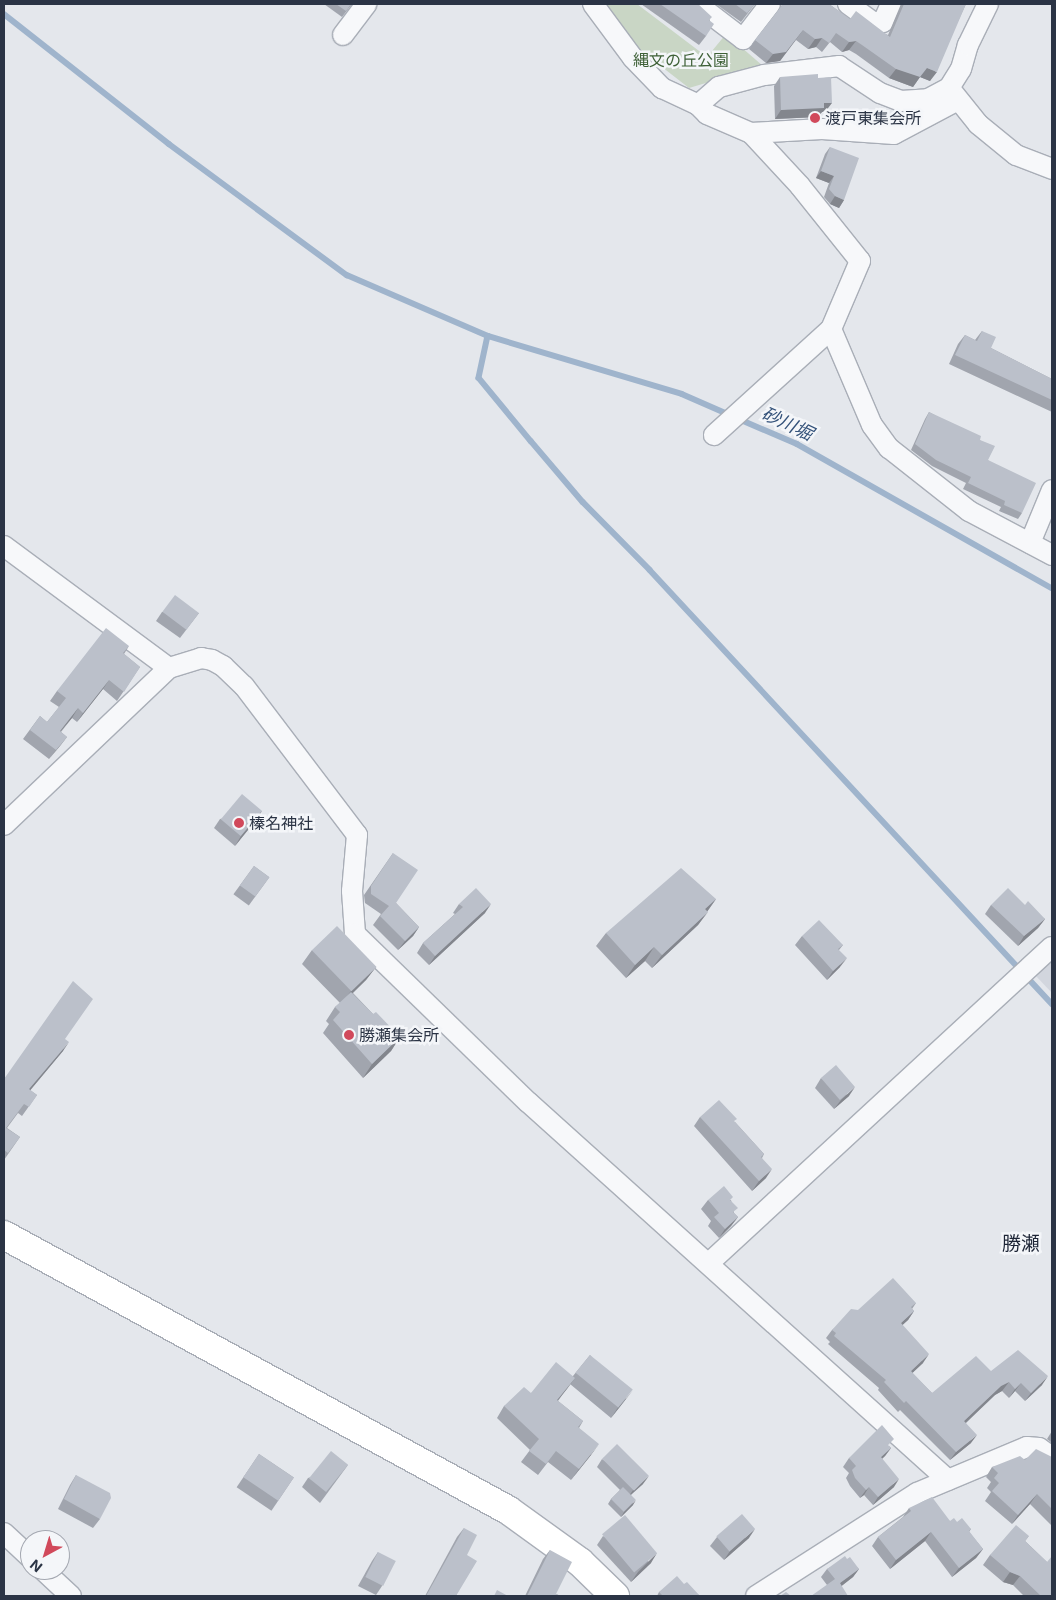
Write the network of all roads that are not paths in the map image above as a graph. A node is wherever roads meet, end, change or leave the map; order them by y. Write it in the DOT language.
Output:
graph roads {
  1 [pos="366,4"];
  2 [pos="593,4"];
  3 [pos="697,4"];
  4 [pos="770,4"];
  5 [pos="848,4"];
  6 [pos="891,4"];
  7 [pos="988,4"];
  8 [pos="343,36"];
  9 [pos="954,94"];
  10 [pos="698,105"];
  11 [pos="751,133"];
  12 [pos="1052,169"];
  13 [pos="831,329"];
  14 [pos="714,435"];
  15 [pos="1052,490"];
  16 [pos="1030,543"];
  17 [pos="4,546"];
  18 [pos="1052,555"];
  19 [pos="169,668"];
  20 [pos="4,826"];
  21 [pos="1052,947"];
  22 [pos="4,1235"];
  23 [pos="708,1264"];
  24 [pos="1052,1457"];
  25 [pos="948,1480"];
  26 [pos="4,1533"];
  27 [pos="20,1548"];
  28 [pos="54,1580"];
  29 [pos="71,1596"];
  30 [pos="615,1596"];
  31 [pos="756,1596"];
  1 -- 8 [label="street"];
  2 -- 10 [label="street"];
  3 -- 4 [label="street"];
  5 -- 6 [label="street"];
  7 -- 9 [label="street"];
  9 -- 10 [label="street"];
  9 -- 11 [label="street"];
  9 -- 12 [label="street"];
  10 -- 11 [label="street"];
  11 -- 13 [label="street"];
  13 -- 14 [label="street"];
  13 -- 16 [label="street"];
  15 -- 16 [label="street"];
  16 -- 18 [label="street"];
  17 -- 19 [label="street"];
  19 -- 20 [label="street"];
  19 -- 23 [label="street"];
  21 -- 23 [label="street"];
  22 -- 30 [label="street"];
  23 -- 25 [label="street"];
  24 -- 25 [label="street"];
  25 -- 31 [label="street"];
  26 -- 27 [label="street"];
  28 -- 29 [label="street"];
}
